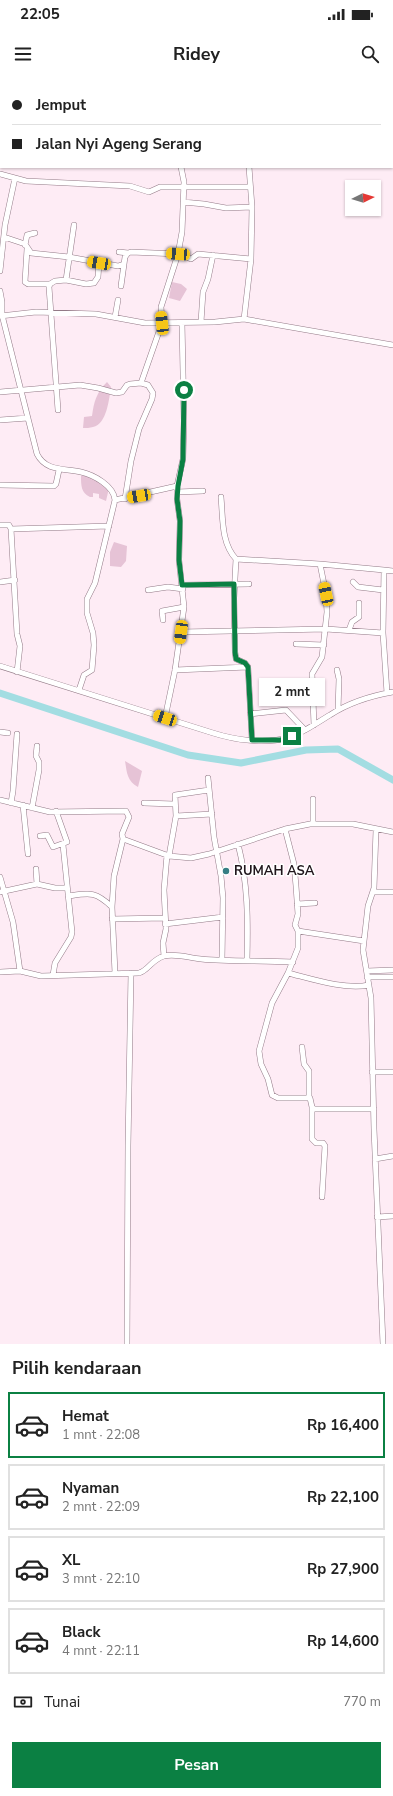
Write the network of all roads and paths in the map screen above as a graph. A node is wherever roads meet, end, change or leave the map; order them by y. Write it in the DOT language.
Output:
graph roads {
  1 [pos="183,168"];
  2 [pos="249,168"];
  3 [pos="0,174"];
  4 [pos="14,178"];
  5 [pos="183,187"];
  6 [pos="250,187"];
  7 [pos="182,202"];
  8 [pos="252,207"];
  9 [pos="74,225"];
  10 [pos="2,228"];
  11 [pos="35,234"];
  12 [pos="4,237"];
  13 [pos="26,247"];
  14 [pos="119,252"];
  15 [pos="128,253"];
  16 [pos="178,254"];
  17 [pos="213,255"];
  18 [pos="69,257"];
  19 [pos="251,259"];
  20 [pos="99,263"];
  21 [pos="124,264"];
  22 [pos="0,270"];
  23 [pos="66,280"];
  24 [pos="50,284"];
  25 [pos="121,286"];
  26 [pos="0,291"];
  27 [pos="118,300"];
  28 [pos="50,314"];
  29 [pos="1,315"];
  30 [pos="115,317"];
  31 [pos="201,319"];
  32 [pos="244,319"];
  33 [pos="182,322"];
  34 [pos="162,323"];
  35 [pos="393,345"];
  36 [pos="142,382"];
  37 [pos="57,388"];
  38 [pos="21,390"];
  39 [pos="0,392"];
  40 [pos="58,410"];
  41 [pos="28,418"];
  42 [pos="0,420"];
  43 [pos="59,470"];
  44 [pos="0,485"];
  45 [pos="177,489"];
  46 [pos="203,491"];
  47 [pos="221,497"];
  48 [pos="125,499"];
  49 [pos="115,500"];
  50 [pos="0,525"];
  51 [pos="109,526"];
  52 [pos="11,529"];
  53 [pos="236,559"];
  54 [pos="320,564"];
  55 [pos="384,570"];
  56 [pos="393,570"];
  57 [pos="15,580"];
  58 [pos="0,582"];
  59 [pos="353,582"];
  60 [pos="234,584"];
  61 [pos="250,584"];
  62 [pos="183,587"];
  63 [pos="148,590"];
  64 [pos="383,590"];
  65 [pos="359,603"];
  66 [pos="184,607"];
  67 [pos="163,620"];
  68 [pos="326,628"];
  69 [pos="349,630"];
  70 [pos="234,631"];
  71 [pos="181,632"];
  72 [pos="383,633"];
  73 [pos="296,644"];
  74 [pos="324,645"];
  75 [pos="0,666"];
  76 [pos="248,667"];
  77 [pos="175,670"];
  78 [pos="337,670"];
  79 [pos="17,672"];
  80 [pos="79,690"];
  81 [pos="393,692"];
  82 [pos="387,693"];
  83 [pos="338,710"];
  84 [pos="250,714"];
  85 [pos="165,718"];
  86 [pos="314,725"];
  87 [pos="305,730"];
  88 [pos="0,732"];
  89 [pos="8,733"];
  90 [pos="17,734"];
  91 [pos="252,740"];
  92 [pos="37,746"];
  93 [pos="208,778"];
  94 [pos="209,790"];
  95 [pos="313,799"];
  96 [pos="0,800"];
  97 [pos="11,803"];
  98 [pos="144,803"];
  99 [pos="174,804"];
  100 [pos="23,805"];
  101 [pos="32,808"];
  102 [pos="56,811"];
  103 [pos="212,814"];
  104 [pos="176,816"];
  105 [pos="313,824"];
  106 [pos="285,829"];
  107 [pos="376,830"];
  108 [pos="393,832"];
  109 [pos="40,836"];
  110 [pos="123,839"];
  111 [pos="238,844"];
  112 [pos="63,845"];
  113 [pos="216,852"];
  114 [pos="28,854"];
  115 [pos="168,856"];
  116 [pos="36,869"];
  117 [pos="0,877"];
  118 [pos="37,884"];
  119 [pos="67,888"];
  120 [pos="2,892"];
  121 [pos="373,892"];
  122 [pos="393,892"];
  123 [pos="68,896"];
  124 [pos="315,903"];
  125 [pos="297,904"];
  126 [pos="112,907"];
  127 [pos="223,917"];
  128 [pos="112,919"];
  129 [pos="165,921"];
  130 [pos="298,931"];
  131 [pos="364,941"];
  132 [pos="164,956"];
  133 [pos="222,960"];
  134 [pos="247,960"];
  135 [pos="293,962"];
  136 [pos="393,970"];
  137 [pos="20,971"];
  138 [pos="0,972"];
  139 [pos="115,973"];
  140 [pos="131,973"];
  141 [pos="288,973"];
  142 [pos="367,974"];
  143 [pos="53,976"];
  144 [pos="393,977"];
  145 [pos="369,985"];
  146 [pos="302,1047"];
  147 [pos="372,1072"];
  148 [pos="393,1072"];
  149 [pos="309,1098"];
  150 [pos="312,1107"];
  151 [pos="374,1109"];
  152 [pos="393,1156"];
  153 [pos="375,1159"];
  154 [pos="322,1197"];
  155 [pos="393,1216"];
  156 [pos="377,1217"];
  157 [pos="127,1344"];
  158 [pos="382,1344"];
  1 -- 5 [label="street"];
  2 -- 6 [label="street"];
  3 -- 4 [label="street"];
  4 -- 5 [label="street"];
  4 -- 10 [label="street"];
  5 -- 6 [label="street"];
  5 -- 7 [label="street"];
  6 -- 8 [label="street"];
  7 -- 8 [label="street"];
  7 -- 16 [label="street"];
  8 -- 19 [label="street"];
  9 -- 18 [label="street"];
  10 -- 12 [label="street"];
  11 -- 13 [label="street"];
  12 -- 13 [label="street"];
  12 -- 22 [label="street"];
  13 -- 18 [label="street"];
  13 -- 24 [label="street"];
  14 -- 15 [label="street"];
  15 -- 16 [label="street"];
  15 -- 21 [label="street"];
  16 -- 17 [label="street"];
  16 -- 34 [label="street"];
  17 -- 19 [label="street"];
  17 -- 31 [label="street"];
  18 -- 20 [label="street"];
  18 -- 23 [label="street"];
  19 -- 32 [label="street"];
  20 -- 21 [label="street"];
  20 -- 23 [label="street"];
  21 -- 25 [label="street"];
  23 -- 24 [label="street"];
  24 -- 28 [label="street"];
  26 -- 29 [label="street"];
  27 -- 30 [label="street"];
  28 -- 29 [label="street"];
  28 -- 30 [label="street"];
  28 -- 37 [label="street"];
  29 -- 38 [label="street"];
  30 -- 34 [label="street"];
  31 -- 32 [label="street"];
  31 -- 33 [label="street"];
  32 -- 35 [label="street"];
  33 -- 34 [label="street"];
  33 -- 45 [label="street"];
  34 -- 36 [label="street"];
  36 -- 37 [label="street"];
  36 -- 48 [label="street"];
  37 -- 38 [label="street"];
  37 -- 40 [label="street"];
  38 -- 39 [label="street"];
  38 -- 41 [label="street"];
  41 -- 42 [label="street"];
  41 -- 43 [label="street"];
  43 -- 44 [label="street"];
  43 -- 49 [label="street"];
  45 -- 46 [label="street"];
  45 -- 48 [label="street"];
  45 -- 62 [label="street"];
  47 -- 53 [label="street"];
  48 -- 49 [label="street"];
  49 -- 51 [label="street"];
  50 -- 52 [label="street"];
  51 -- 52 [label="street"];
  51 -- 80 [label="street"];
  52 -- 57 [label="street"];
  53 -- 54 [label="street"];
  53 -- 60 [label="street"];
  54 -- 55 [label="street"];
  54 -- 68 [label="street"];
  55 -- 56 [label="street"];
  55 -- 64 [label="street"];
  57 -- 58 [label="street"];
  57 -- 79 [label="street"];
  59 -- 64 [label="street"];
  60 -- 61 [label="street"];
  60 -- 62 [label="street"];
  60 -- 70 [label="street"];
  62 -- 63 [label="street"];
  62 -- 66 [label="street"];
  64 -- 72 [label="street"];
  65 -- 69 [label="street"];
  66 -- 67 [label="street"];
  66 -- 71 [label="street"];
  68 -- 69 [label="street"];
  68 -- 70 [label="street"];
  68 -- 74 [label="street"];
  69 -- 72 [label="street"];
  70 -- 71 [label="street"];
  70 -- 76 [label="street"];
  71 -- 77 [label="street"];
  72 -- 82 [label="street"];
  73 -- 74 [label="street"];
  74 -- 86 [label="street"];
  75 -- 79 [label="street"];
  76 -- 77 [label="street"];
  76 -- 84 [label="street"];
  77 -- 85 [label="street"];
  78 -- 83 [label="street"];
  79 -- 80 [label="street"];
  80 -- 85 [label="street"];
  81 -- 82 [label="street"];
  82 -- 83 [label="street"];
  83 -- 86 [label="street"];
  84 -- 87 [label="street"];
  84 -- 91 [label="street"];
  85 -- 91 [label="street"];
  86 -- 87 [label="street"];
  87 -- 91 [label="street"];
  88 -- 89 [label="street"];
  90 -- 97 [label="street"];
  92 -- 101 [label="street"];
  93 -- 94 [label="street"];
  94 -- 99 [label="street"];
  94 -- 103 [label="street"];
  95 -- 105 [label="street"];
  96 -- 97 [label="street"];
  97 -- 100 [label="street"];
  98 -- 99 [label="street"];
  99 -- 104 [label="street"];
  100 -- 101 [label="street"];
  100 -- 114 [label="street"];
  101 -- 102 [label="street"];
  102 -- 110 [label="street"];
  102 -- 112 [label="street"];
  103 -- 104 [label="street"];
  103 -- 113 [label="street"];
  104 -- 115 [label="street"];
  105 -- 106 [label="street"];
  105 -- 107 [label="street"];
  106 -- 111 [label="street"];
  106 -- 125 [label="street"];
  107 -- 108 [label="street"];
  107 -- 121 [label="street"];
  109 -- 112 [label="street"];
  110 -- 115 [label="street"];
  110 -- 126 [label="street"];
  111 -- 113 [label="street"];
  111 -- 134 [label="street"];
  112 -- 119 [label="street"];
  113 -- 115 [label="street"];
  113 -- 127 [label="street"];
  115 -- 129 [label="street"];
  116 -- 118 [label="street"];
  117 -- 120 [label="street"];
  118 -- 119 [label="street"];
  118 -- 120 [label="street"];
  119 -- 123 [label="street"];
  120 -- 137 [label="street"];
  121 -- 122 [label="street"];
  121 -- 131 [label="street"];
  123 -- 126 [label="street"];
  123 -- 143 [label="street"];
  124 -- 125 [label="street"];
  125 -- 130 [label="street"];
  126 -- 128 [label="street"];
  127 -- 129 [label="street"];
  127 -- 133 [label="street"];
  128 -- 129 [label="street"];
  128 -- 139 [label="street"];
  129 -- 132 [label="street"];
  130 -- 131 [label="street"];
  130 -- 135 [label="street"];
  131 -- 142 [label="street"];
  132 -- 133 [label="street"];
  132 -- 140 [label="street"];
  133 -- 134 [label="street"];
  134 -- 135 [label="street"];
  135 -- 141 [label="street"];
  136 -- 142 [label="street"];
  137 -- 138 [label="street"];
  137 -- 143 [label="street"];
  139 -- 140 [label="street"];
  139 -- 143 [label="street"];
  140 -- 157 [label="street"];
  141 -- 145 [label="street"];
  141 -- 149 [label="street"];
  142 -- 144 [label="street"];
  142 -- 145 [label="street"];
  145 -- 147 [label="street"];
  146 -- 149 [label="street"];
  147 -- 148 [label="street"];
  147 -- 151 [label="street"];
  149 -- 150 [label="street"];
  150 -- 151 [label="street"];
  150 -- 154 [label="street"];
  151 -- 153 [label="street"];
  152 -- 153 [label="street"];
  153 -- 156 [label="street"];
  155 -- 156 [label="street"];
  156 -- 158 [label="street"];
}
